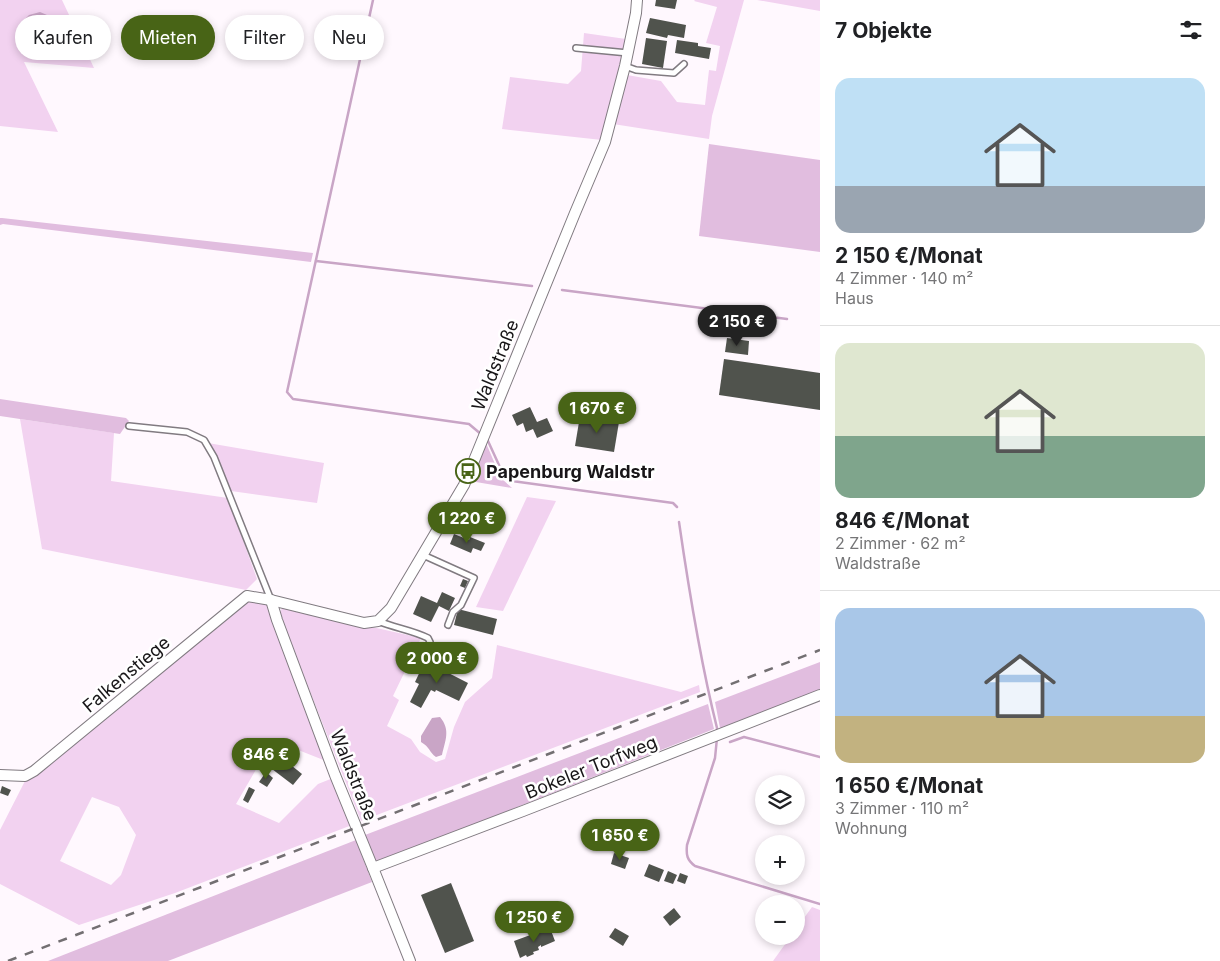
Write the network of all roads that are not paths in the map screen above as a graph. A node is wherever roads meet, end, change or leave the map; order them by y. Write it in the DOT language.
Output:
graph roads {
  1 [pos="637,0"];
  2 [pos="576,48"];
  3 [pos="628,53"];
  4 [pos="684,64"];
  5 [pos="625,66"];
  6 [pos="128,426"];
  7 [pos="422,555"];
  8 [pos="271,600"];
  9 [pos="378,621"];
  10 [pos="448,625"];
  11 [pos="430,656"];
  12 [pos="820,695"];
  13 [pos="0,775"];
  14 [pos="373,868"];
  15 [pos="410,961"];
  1 -- 3 [label="street, Waldstraße"];
  2 -- 3 [label="lane"];
  3 -- 5 [label="street, Waldstraße"];
  4 -- 5 [label="lane"];
  5 -- 7 [label="street, Waldstraße"];
  6 -- 8 [label="lane, Waldstraße"];
  7 -- 9 [label="street, Waldstraße"];
  7 -- 10 [label="lane"];
  8 -- 9 [label="street"];
  8 -- 13 [label="street, Falkenstiege"];
  8 -- 14 [label="street, Waldstraße"];
  9 -- 11 [label="lane"];
  12 -- 14 [label="street, Bokeler Torfweg"];
  14 -- 15 [label="street, Waldstraße"];
}
